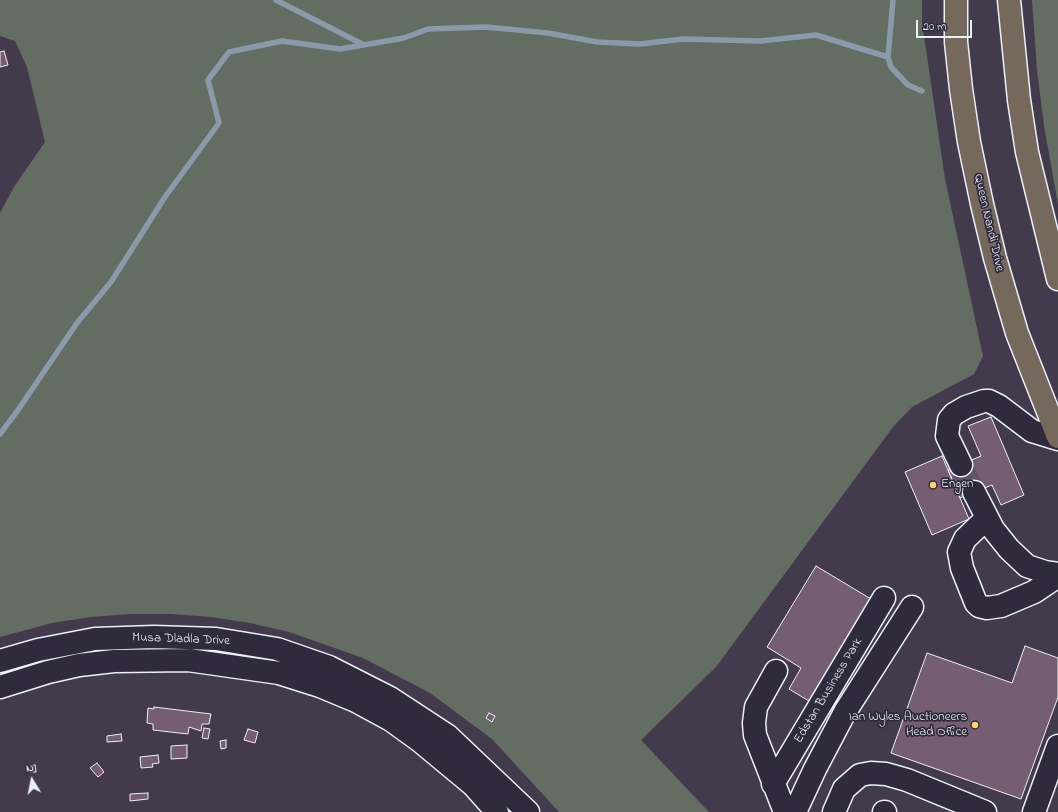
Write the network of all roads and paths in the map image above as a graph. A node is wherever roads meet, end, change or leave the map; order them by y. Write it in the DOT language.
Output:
graph roads {
  1 [pos="956,0"];
  2 [pos="1009,0"];
  3 [pos="1058,279"];
  4 [pos="1058,438"];
  5 [pos="961,465"];
  6 [pos="974,492"];
  7 [pos="987,518"];
  8 [pos="1058,575"];
  9 [pos="884,598"];
  10 [pos="912,607"];
  11 [pos="0,662"];
  12 [pos="776,671"];
  13 [pos="0,687"];
  14 [pos="1058,746"];
  15 [pos="773,784"];
  16 [pos="497,812"];
  17 [pos="528,812"];
  18 [pos="785,812"];
  19 [pos="795,812"];
  20 [pos="834,812"];
  21 [pos="984,812"];
  22 [pos="1034,812"];
  1 -- 4 [label="main road, Queen Nandi Drive"];
  2 -- 3 [label="main road"];
  4 -- 5 [label="street"];
  6 -- 7 [label="street"];
  7 -- 8 [label="street"];
  7 -- 8 [label="street"];
  9 -- 15 [label="street, Edstan Business Park"];
  10 -- 19 [label="street, Edstan Business Park"];
  11 -- 17 [label="street, Musa Dladla Drive"];
  12 -- 15 [label="street"];
  13 -- 16 [label="street, Musa Dladla Drive"];
  14 -- 22 [label="street"];
  15 -- 18 [label="street"];
  20 -- 21 [label="street"];
}
